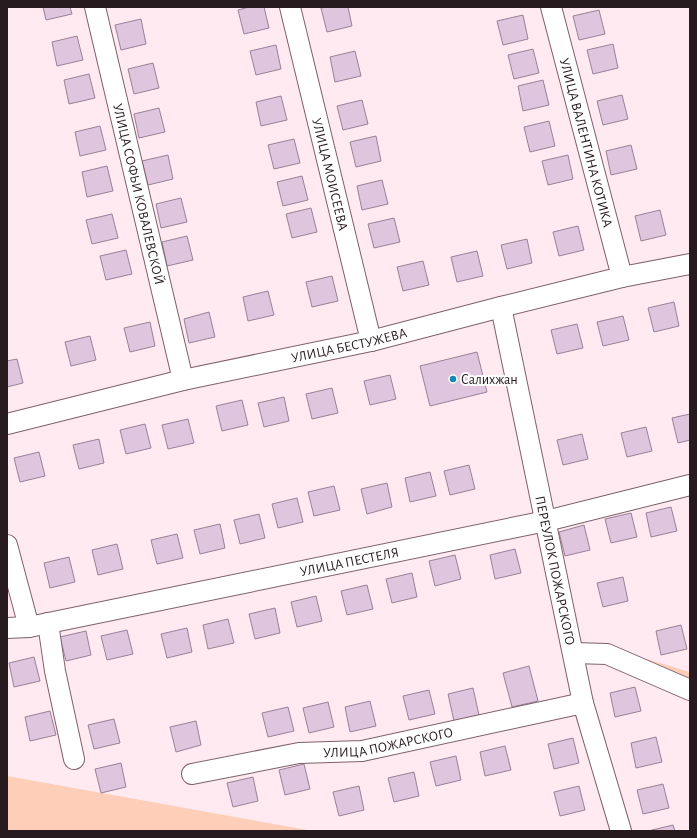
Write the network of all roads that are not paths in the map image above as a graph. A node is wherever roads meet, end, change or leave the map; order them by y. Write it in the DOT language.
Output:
graph roads {
  1 [pos="95,7"];
  2 [pos="290,7"];
  3 [pos="552,7"];
  4 [pos="690,264"];
  5 [pos="622,277"];
  6 [pos="501,307"];
  7 [pos="371,341"];
  8 [pos="184,380"];
  9 [pos="7,424"];
  10 [pos="690,485"];
  11 [pos="546,521"];
  12 [pos="7,545"];
  13 [pos="38,625"];
  14 [pos="7,628"];
  15 [pos="573,653"];
  16 [pos="690,690"];
  17 [pos="583,703"];
  18 [pos="74,759"];
  19 [pos="192,774"];
  20 [pos="621,831"];
  1 -- 8 [label="street, УЛИЦА СОФЬИ КОВАЛЕВСКОЙ"];
  2 -- 7 [label="street, УЛИЦА МОИСЕЕВА"];
  3 -- 5 [label="street, УЛИЦА ВАЛЕНТИНА КОТИКА"];
  4 -- 5 [label="street, УЛИЦА БЕСТУЖЕВА"];
  5 -- 6 [label="street, УЛИЦА БЕСТУЖЕВА"];
  6 -- 7 [label="street, УЛИЦА БЕСТУЖЕВА"];
  6 -- 11 [label="street, ПЕРЕУЛОК ПОЖАРСКОГО"];
  7 -- 8 [label="street, УЛИЦА БЕСТУЖЕВА"];
  8 -- 9 [label="street, УЛИЦА БЕСТУЖЕВА"];
  10 -- 11 [label="street, УЛИЦА ПЕСТЕЛЯ"];
  11 -- 13 [label="street, УЛИЦА ПЕСТЕЛЯ"];
  11 -- 15 [label="street, ПЕРЕУЛОК ПОЖАРСКОГО"];
  12 -- 13 [label="street"];
  13 -- 14 [label="street, УЛИЦА ПЕСТЕЛЯ"];
  13 -- 18 [label="street"];
  15 -- 16 [label="street"];
  15 -- 17 [label="street, ПЕРЕУЛОК ПОЖАРСКОГО"];
  17 -- 19 [label="street, УЛИЦА ПОЖАРСКОГО"];
  17 -- 20 [label="street, ПЕРЕУЛОК ПОЖАРСКОГО"];
}
